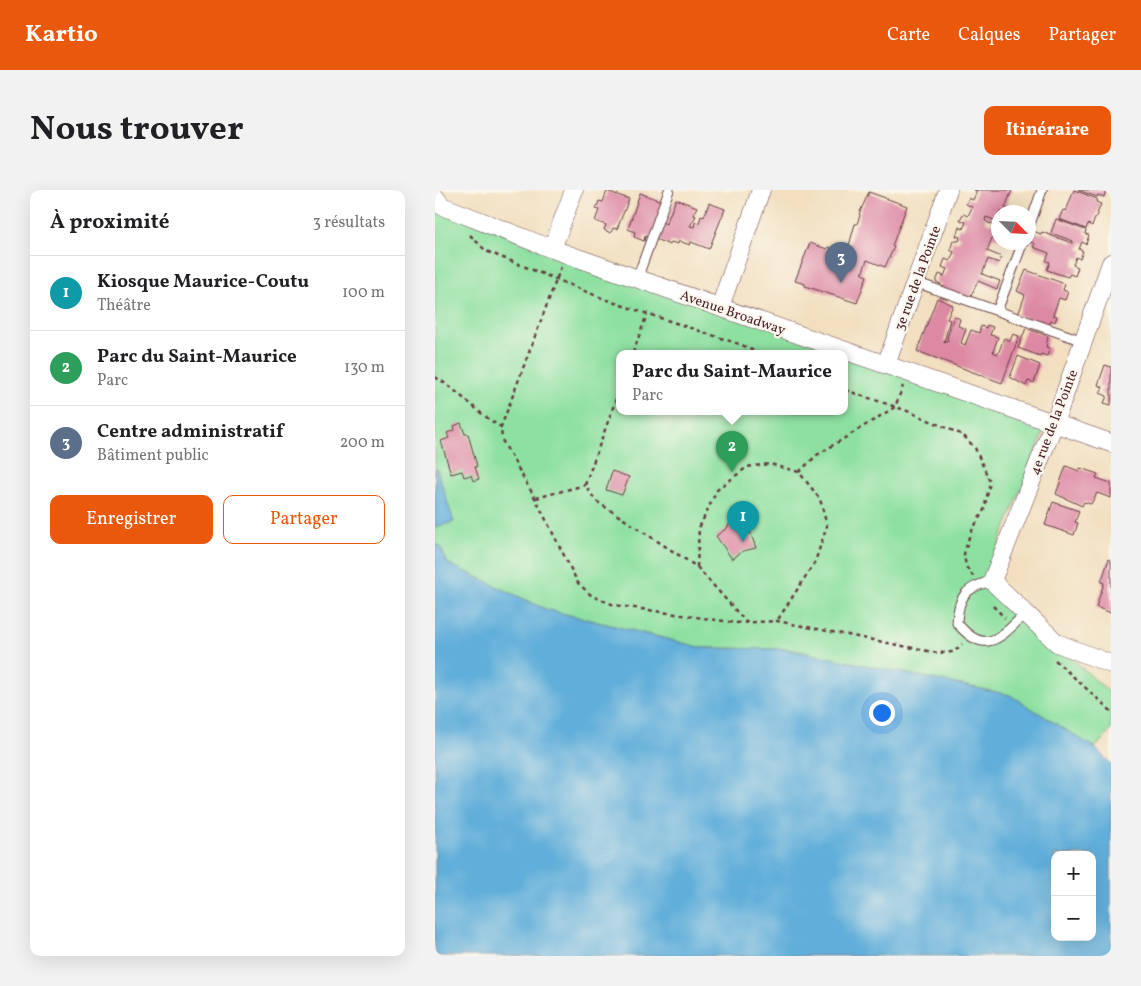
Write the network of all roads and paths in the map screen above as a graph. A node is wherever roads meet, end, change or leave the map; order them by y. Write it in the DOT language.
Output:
graph roads {
  1 [pos="574,190"];
  2 [pos="669,190"];
  3 [pos="761,190"];
  4 [pos="948,190"];
  5 [pos="1042,190"];
  6 [pos="439,201"];
  7 [pos="1036,207"];
  8 [pos="468,232"];
  9 [pos="1020,250"];
  10 [pos="560,252"];
  11 [pos="1111,263"];
  12 [pos="637,279"];
  13 [pos="556,280"];
  14 [pos="915,282"];
  15 [pos="720,307"];
  16 [pos="997,311"];
  17 [pos="647,314"];
  18 [pos="1083,341"];
  19 [pos="634,350"];
  20 [pos="752,350"];
  21 [pos="843,350"];
  22 [pos="848,352"];
  23 [pos="886,365"];
  24 [pos="907,372"];
  25 [pos="435,377"];
  26 [pos="848,391"];
  27 [pos="616,399"];
  28 [pos="895,407"];
  29 [pos="1054,424"];
  30 [pos="501,428"];
  31 [pos="1111,444"];
  32 [pos="799,472"];
  33 [pos="585,485"];
  34 [pos="535,498"];
  35 [pos="697,568"];
  36 [pos="985,582"];
  37 [pos="1026,613"];
  38 [pos="777,621"];
  39 [pos="746,622"];
  40 [pos="1013,626"];
  41 [pos="968,637"];
  42 [pos="1053,659"];
  43 [pos="1111,664"];
  44 [pos="1111,711"];
  1 -- 10 [label="street"];
  2 -- 12 [label="lane"];
  3 -- 15 [label="street"];
  4 -- 14 [label="street, 3e rue de la Pointe"];
  5 -- 7 [label="lane"];
  6 -- 10 [label="street, Avenue Broadway"];
  8 -- 13 [label="path"];
  9 -- 16 [label="lane"];
  10 -- 12 [label="street, Avenue Broadway"];
  10 -- 13 [label="path"];
  11 -- 18 [label="street, 4e rue de la Pointe"];
  12 -- 15 [label="street, Avenue Broadway"];
  13 -- 17 [label="path"];
  13 -- 30 [label="path"];
  14 -- 16 [label="lane"];
  14 -- 23 [label="street, 3e rue de la Pointe"];
  15 -- 21 [label="street, Avenue Broadway"];
  16 -- 18 [label="lane"];
  17 -- 19 [label="path"];
  17 -- 20 [label="path"];
  18 -- 29 [label="street, 4e rue de la Pointe"];
  22 -- 23 [label="street, Avenue Broadway"];
  23 -- 24 [label="street, Avenue Broadway"];
  24 -- 28 [label="path"];
  24 -- 29 [label="street, Avenue Broadway"];
  25 -- 30 [label="path"];
  26 -- 28 [label="path"];
  27 -- 33 [label="path"];
  28 -- 32 [label="path"];
  28 -- 36 [label="path"];
  29 -- 31 [label="street, Avenue Broadway"];
  29 -- 36 [label="street, 4e rue de la Pointe"];
  30 -- 34 [label="path"];
  32 -- 35 [label="path"];
  32 -- 38 [label="path"];
  33 -- 34 [label="path"];
  33 -- 35 [label="path"];
  34 -- 39 [label="path"];
  35 -- 39 [label="path"];
  36 -- 37 [label="street"];
  36 -- 40 [label="path"];
  36 -- 41 [label="lane"];
  37 -- 40 [label="lane"];
  37 -- 43 [label="street"];
  38 -- 39 [label="path"];
  38 -- 41 [label="path"];
  40 -- 41 [label="lane"];
  42 -- 44 [label="path"];
}
